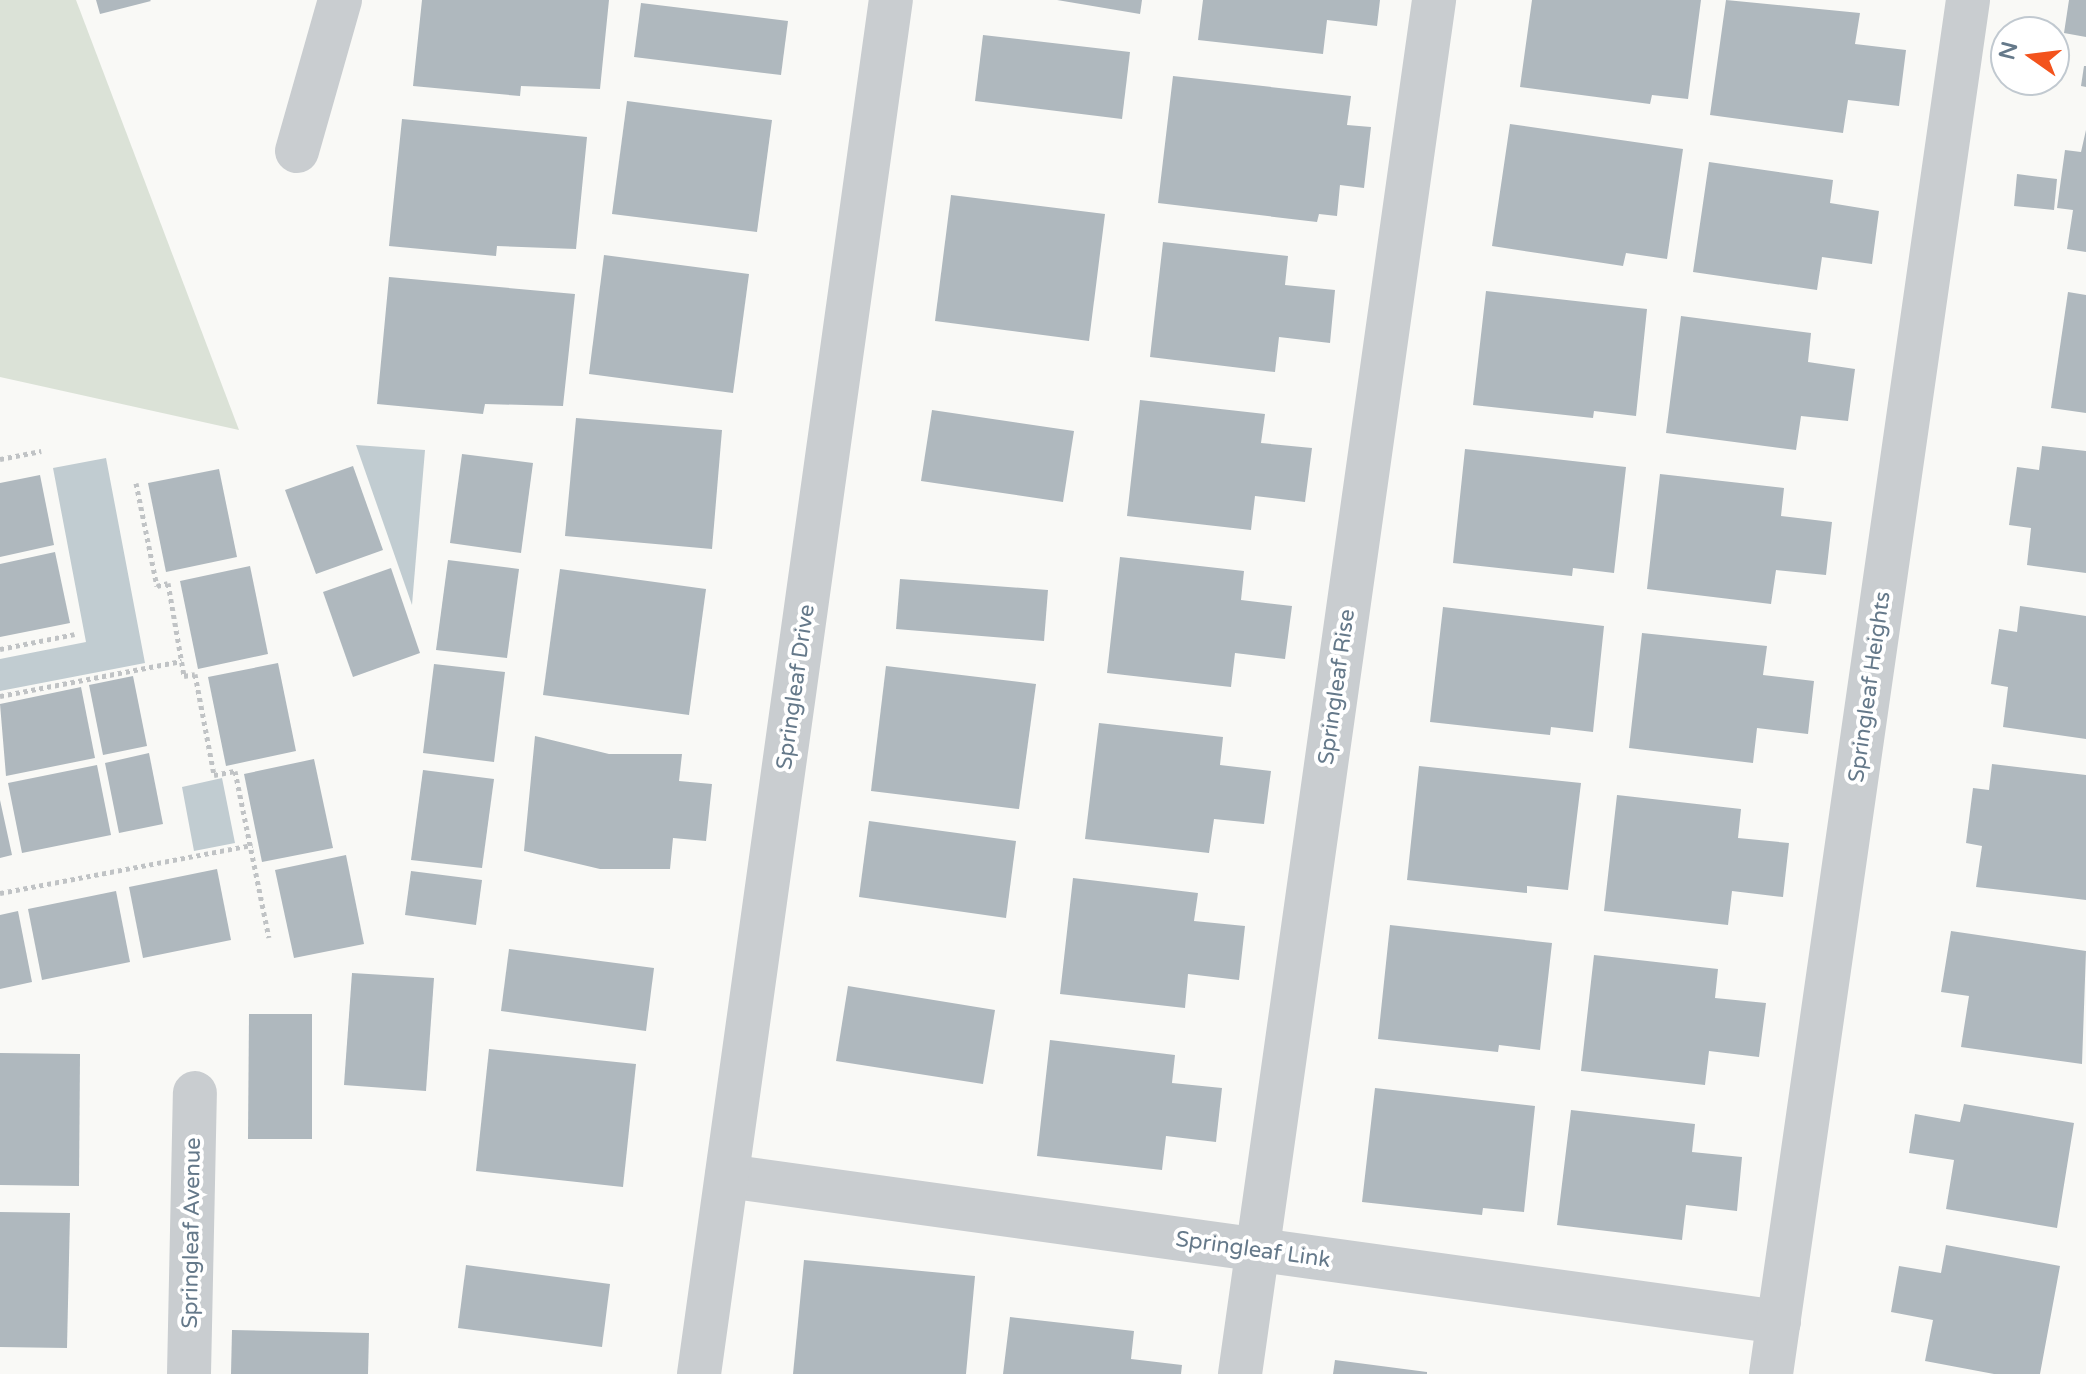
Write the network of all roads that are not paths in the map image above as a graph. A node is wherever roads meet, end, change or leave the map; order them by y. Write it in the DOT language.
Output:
graph roads {
  1 [pos="340,0"];
  2 [pos="891,0"];
  3 [pos="1434,0"];
  4 [pos="1968,0"];
  5 [pos="297,151"];
  6 [pos="195,1093"];
  7 [pos="727,1176"];
  8 [pos="1257,1251"];
  9 [pos="1779,1322"];
  10 [pos="189,1374"];
  11 [pos="699,1374"];
  12 [pos="1240,1374"];
  13 [pos="1771,1374"];
  1 -- 5 [label="street"];
  2 -- 7 [label="street, Springleaf Drive"];
  3 -- 8 [label="street, Springleaf Rise"];
  4 -- 9 [label="street, Springleaf Heights"];
  6 -- 10 [label="street, Springleaf Avenue"];
  7 -- 8 [label="street, Springleaf Link"];
  7 -- 11 [label="street, Springleaf Drive"];
  8 -- 9 [label="street, Springleaf Link"];
  8 -- 12 [label="street, Springleaf Rise"];
  9 -- 13 [label="street, Springleaf Heights"];
}
